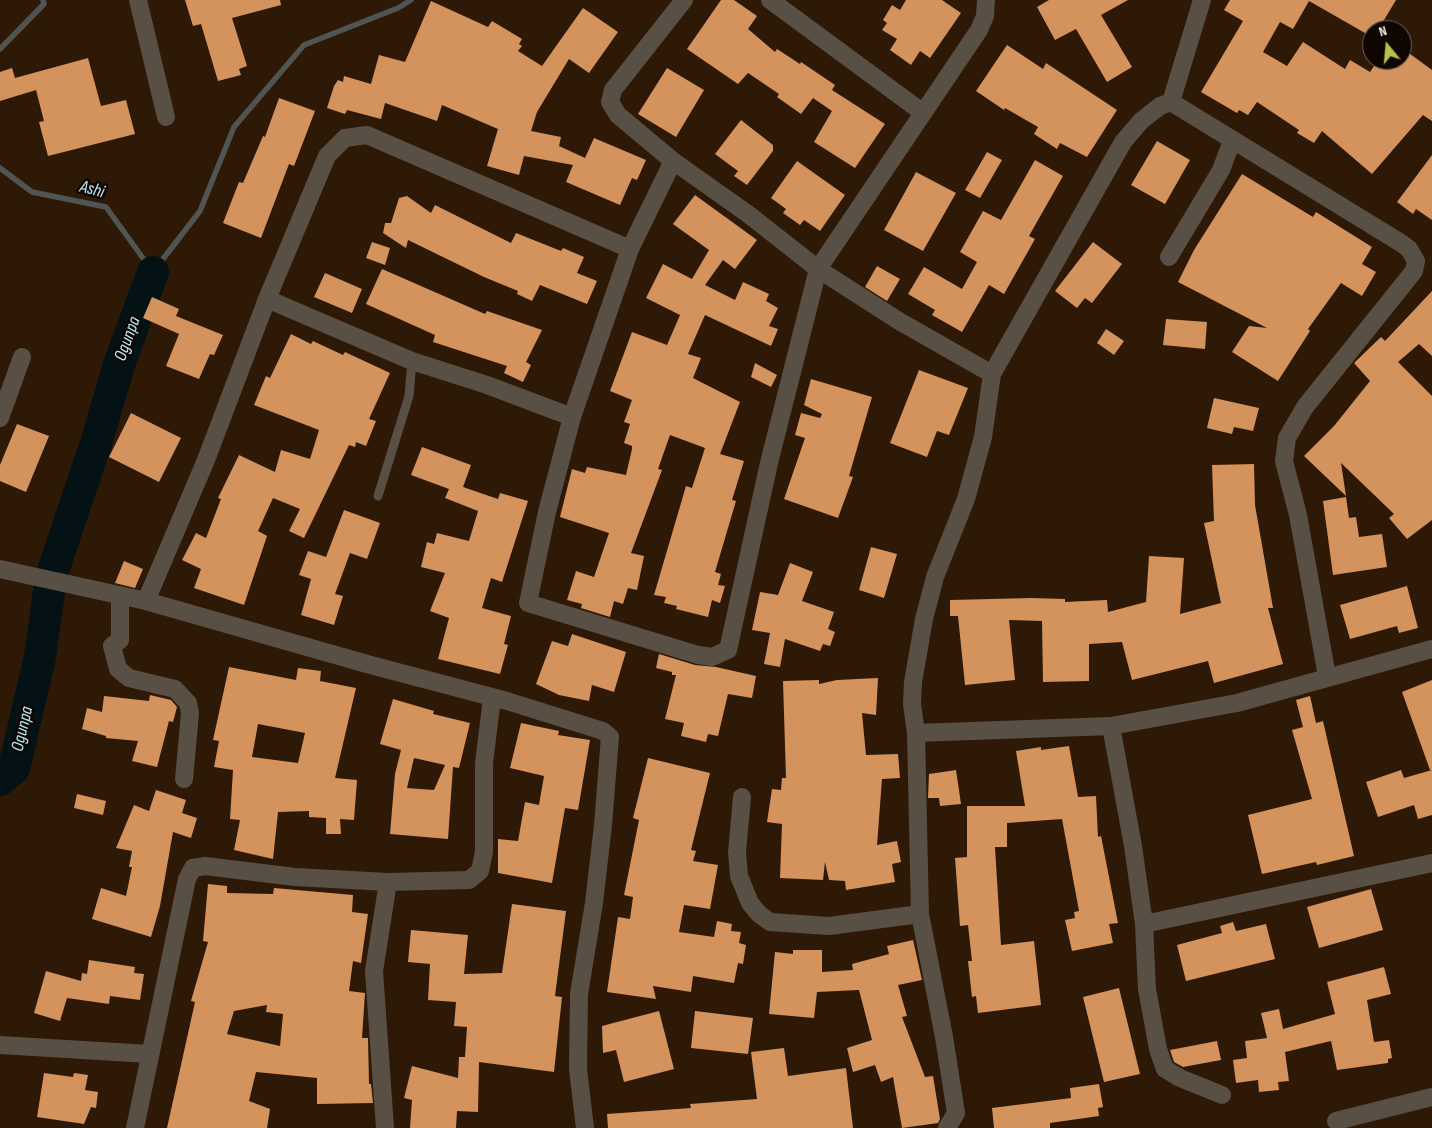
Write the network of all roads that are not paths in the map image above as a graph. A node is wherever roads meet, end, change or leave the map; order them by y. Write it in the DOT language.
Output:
graph roads {
  1 [pos="138,0"];
  2 [pos="684,0"];
  3 [pos="770,0"];
  4 [pos="986,0"];
  5 [pos="1202,0"];
  6 [pos="1171,102"];
  7 [pos="922,112"];
  8 [pos="166,117"];
  9 [pos="1232,141"];
  10 [pos="674,161"];
  11 [pos="630,249"];
  12 [pos="1168,257"];
  13 [pos="818,269"];
  14 [pos="267,299"];
  15 [pos="22,357"];
  16 [pos="412,361"];
  17 [pos="992,374"];
  18 [pos="572,417"];
  19 [pos="0,418"];
  20 [pos="378,496"];
  21 [pos="0,569"];
  22 [pos="120,595"];
  23 [pos="146,601"];
  24 [pos="1432,649"];
  25 [pos="1327,676"];
  26 [pos="492,698"];
  27 [pos="1111,726"];
  28 [pos="916,733"];
  29 [pos="184,779"];
  30 [pos="742,797"];
  31 [pos="1432,863"];
  32 [pos="388,882"];
  33 [pos="920,914"];
  34 [pos="1144,924"];
  35 [pos="0,1045"];
  36 [pos="149,1054"];
  37 [pos="1222,1095"];
  38 [pos="1432,1097"];
  39 [pos="1336,1121"];
  40 [pos="135,1128"];
  41 [pos="385,1128"];
  42 [pos="585,1128"];
  43 [pos="947,1128"];
  1 -- 8 [label="street"];
  2 -- 10 [label="street"];
  3 -- 7 [label="street"];
  4 -- 7 [label="street"];
  5 -- 6 [label="street"];
  6 -- 9 [label="street"];
  6 -- 17 [label="street"];
  7 -- 13 [label="street"];
  9 -- 12 [label="street"];
  9 -- 25 [label="street"];
  10 -- 11 [label="street"];
  10 -- 13 [label="street"];
  11 -- 14 [label="street"];
  11 -- 18 [label="street"];
  13 -- 17 [label="street"];
  13 -- 18 [label="street"];
  14 -- 16 [label="street"];
  14 -- 23 [label="street"];
  15 -- 19 [label="street"];
  16 -- 18 [label="street"];
  16 -- 20 [label="lane"];
  17 -- 28 [label="street"];
  21 -- 22 [label="street"];
  22 -- 23 [label="street"];
  22 -- 29 [label="street"];
  23 -- 26 [label="street"];
  24 -- 25 [label="street"];
  25 -- 27 [label="street"];
  26 -- 32 [label="street"];
  26 -- 42 [label="street"];
  27 -- 28 [label="street"];
  27 -- 34 [label="street"];
  28 -- 33 [label="street"];
  30 -- 33 [label="street"];
  31 -- 34 [label="street"];
  32 -- 36 [label="street"];
  32 -- 41 [label="street"];
  33 -- 43 [label="street"];
  34 -- 37 [label="street"];
  35 -- 36 [label="street"];
  36 -- 40 [label="street"];
  38 -- 39 [label="street"];
}
